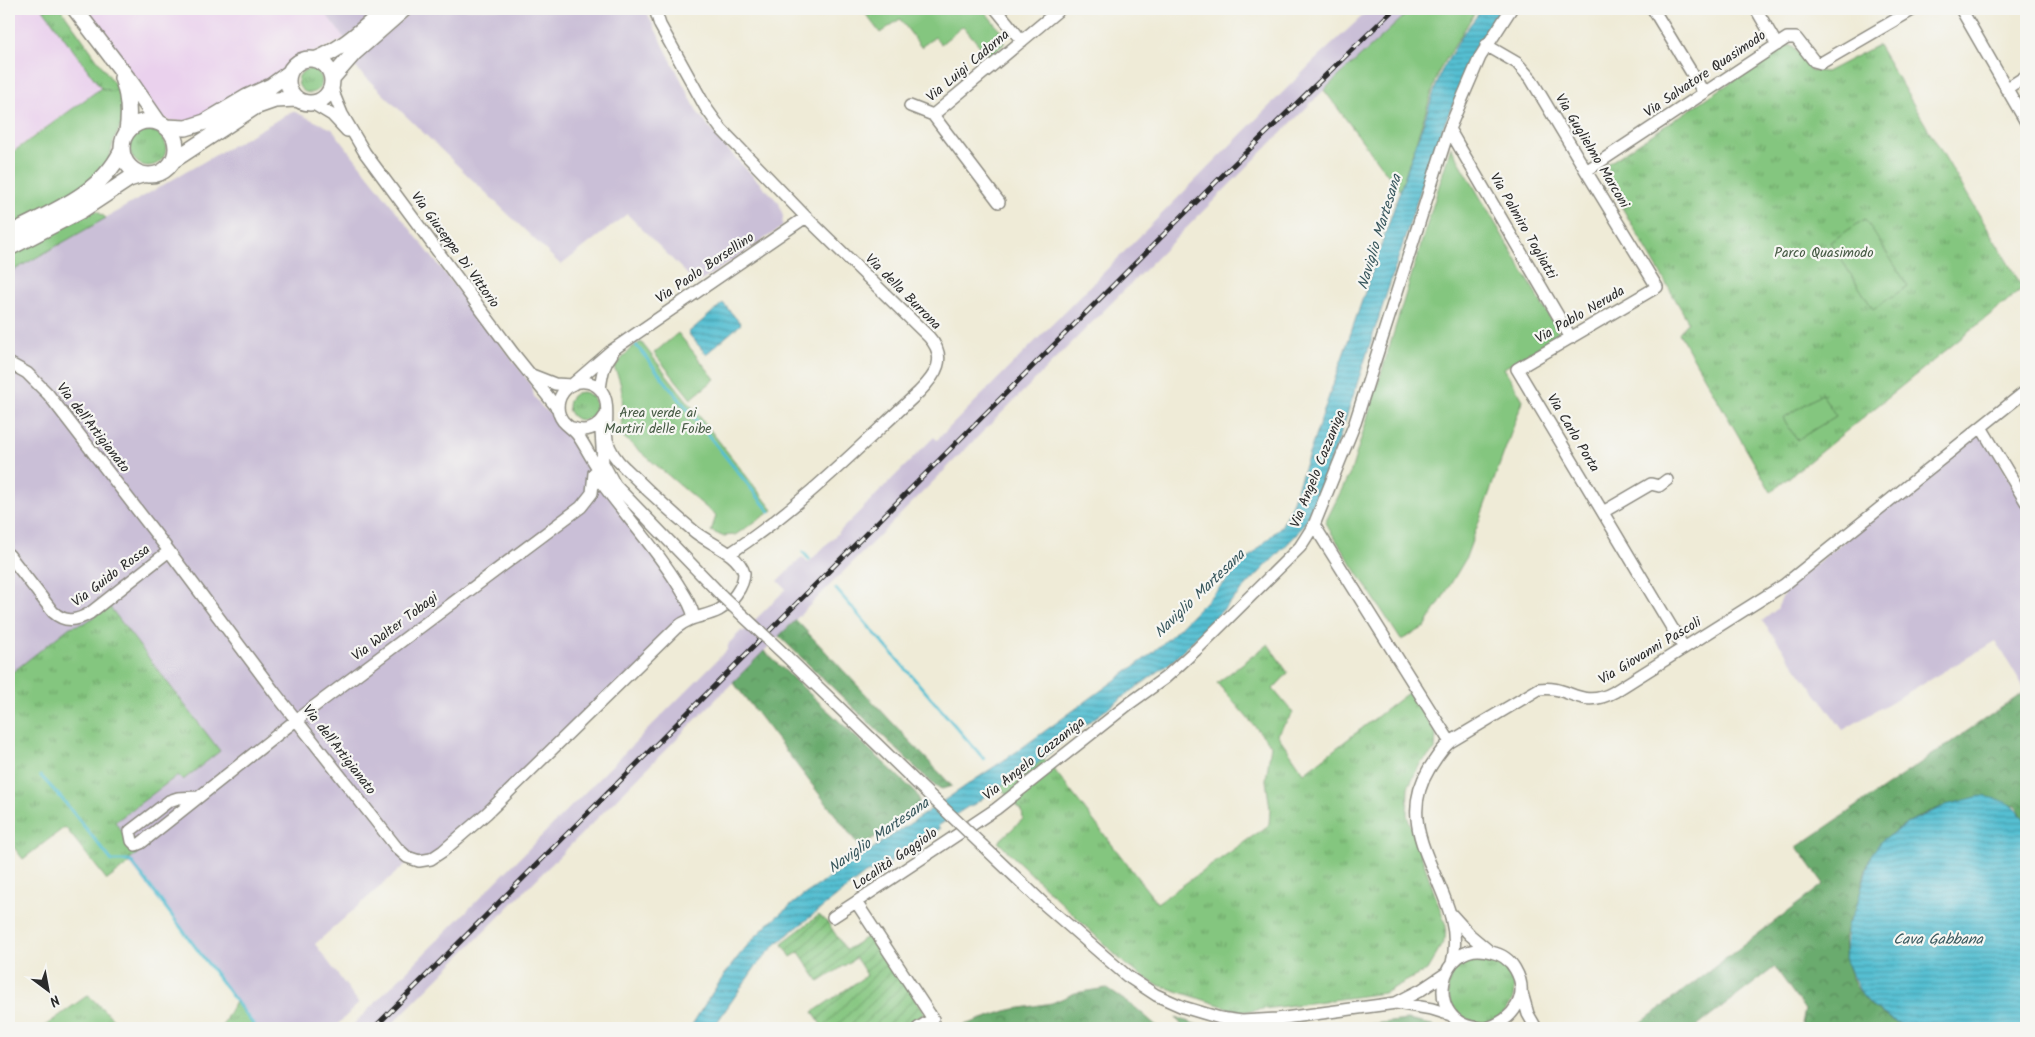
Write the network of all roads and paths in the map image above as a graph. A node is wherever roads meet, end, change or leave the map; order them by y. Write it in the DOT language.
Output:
graph roads {
  1 [pos="76,9"];
  2 [pos="386,9"];
  3 [pos="404,9"];
  4 [pos="650,9"];
  5 [pos="655,9"];
  6 [pos="996,9"];
  7 [pos="1060,9"];
  8 [pos="1511,9"];
  9 [pos="1653,9"];
  10 [pos="1756,9"];
  11 [pos="1914,9"];
  12 [pos="1961,9"];
  13 [pos="660,25"];
  14 [pos="1022,41"];
  15 [pos="1777,45"];
  16 [pos="1486,46"];
  17 [pos="317,59"];
  18 [pos="115,63"];
  19 [pos="289,73"];
  20 [pos="2026,76"];
  21 [pos="332,82"];
  22 [pos="2006,88"];
  23 [pos="1704,93"];
  24 [pos="304,101"];
  25 [pos="910,106"];
  26 [pos="933,115"];
  27 [pos="2026,122"];
  28 [pos="162,125"];
  29 [pos="1449,129"];
  30 [pos="127,131"];
  31 [pos="357,141"];
  32 [pos="122,152"];
  33 [pos="174,160"];
  34 [pos="1586,171"];
  35 [pos="142,175"];
  36 [pos="999,202"];
  37 [pos="806,217"];
  38 [pos="9,234"];
  39 [pos="9,248"];
  40 [pos="1657,287"];
  41 [pos="1571,338"];
  42 [pos="621,343"];
  43 [pos="9,363"];
  44 [pos="1517,370"];
  45 [pos="530,374"];
  46 [pos="573,384"];
  47 [pos="600,389"];
  48 [pos="2026,391"];
  49 [pos="558,409"];
  50 [pos="604,418"];
  51 [pos="1982,427"];
  52 [pos="573,428"];
  53 [pos="588,453"];
  54 [pos="594,473"];
  55 [pos="1667,480"];
  56 [pos="615,485"];
  57 [pos="2026,502"];
  58 [pos="1603,512"];
  59 [pos="1314,525"];
  60 [pos="169,551"];
  61 [pos="728,554"];
  62 [pos="9,556"];
  63 [pos="694,617"];
  64 [pos="1684,648"];
  65 [pos="296,720"];
  66 [pos="1450,742"];
  67 [pos="198,797"];
  68 [pos="979,820"];
  69 [pos="856,902"];
  70 [pos="1448,909"];
  71 [pos="833,916"];
  72 [pos="1489,951"];
  73 [pos="1452,963"];
  74 [pos="1445,974"];
  75 [pos="1521,990"];
  76 [pos="1396,1003"];
  77 [pos="1451,1015"];
  78 [pos="918,1028"];
  79 [pos="1481,1028"];
  80 [pos="1488,1028"];
  81 [pos="1536,1028"];
  1 -- 18 [label="main road"];
  2 -- 17 [label="main road"];
  3 -- 21 [label="main road"];
  4 -- 13 [label="street, Via della Burrona"];
  5 -- 13 [label="street, Via della Burrona"];
  6 -- 14 [label="street"];
  7 -- 14 [label="street, Via Luigi Cadorna"];
  8 -- 16 [label="street, Via Angelo Cazzaniga"];
  9 -- 23 [label="street"];
  10 -- 15 [label="street"];
  11 -- 15 [label="street, Via Salvatore Quasimodo"];
  12 -- 22 [label="street"];
  13 -- 37 [label="street, Via della Burrona"];
  14 -- 26 [label="street, Via Luigi Cadorna"];
  15 -- 23 [label="street, Via Salvatore Quasimodo"];
  16 -- 29 [label="street, Via Angelo Cazzaniga"];
  16 -- 34 [label="street, Via Guglielmo Marconi"];
  17 -- 19 [label="main road"];
  17 -- 21 [label="main road"];
  18 -- 28 [label="main road"];
  18 -- 30 [label="main road"];
  19 -- 24 [label="main road"];
  19 -- 28 [label="main road"];
  20 -- 22 [label="street"];
  21 -- 24 [label="main road"];
  21 -- 31 [label="street, Via Giuseppe Di Vittorio"];
  22 -- 27 [label="street"];
  23 -- 34 [label="street, Via Salvatore Quasimodo"];
  24 -- 31 [label="street, Via Giuseppe Di Vittorio"];
  24 -- 33 [label="main road"];
  25 -- 26 [label="street"];
  26 -- 36 [label="street, Via Luigi Cadorna"];
  28 -- 30 [label="main road"];
  28 -- 33 [label="main road"];
  29 -- 41 [label="street, Via Palmiro Togliatti"];
  29 -- 59 [label="street, Via Angelo Cazzaniga"];
  30 -- 32 [label="main road"];
  31 -- 45 [label="street, Via Giuseppe Di Vittorio"];
  32 -- 35 [label="main road"];
  32 -- 38 [label="main road"];
  33 -- 35 [label="main road"];
  34 -- 40 [label="street, Via Guglielmo Marconi"];
  35 -- 39 [label="main road"];
  37 -- 42 [label="street, Via Paolo Borsellino"];
  37 -- 61 [label="street, Via della Burrona"];
  40 -- 41 [label="street, Via Pablo Neruda"];
  41 -- 44 [label="street, Via Pablo Neruda"];
  42 -- 46 [label="street, Via Paolo Borsellino"];
  42 -- 47 [label="street, Via Paolo Borsellino"];
  43 -- 60 [label="street, Via dell'Artigianato"];
  44 -- 58 [label="street, Via Carlo Porta"];
  45 -- 46 [label="street"];
  45 -- 49 [label="street, Via Giuseppe Di Vittorio"];
  46 -- 47 [label="street"];
  46 -- 49 [label="street"];
  47 -- 50 [label="street"];
  48 -- 51 [label="street, Via Giovanni Pascoli"];
  49 -- 52 [label="street"];
  50 -- 52 [label="street"];
  50 -- 56 [label="street"];
  50 -- 61 [label="street"];
  51 -- 57 [label="street"];
  51 -- 64 [label="street, Via Giovanni Pascoli"];
  52 -- 53 [label="street"];
  53 -- 54 [label="street"];
  53 -- 56 [label="street"];
  54 -- 63 [label="street"];
  54 -- 65 [label="street, Via Walter Tobagi"];
  55 -- 58 [label="street"];
  56 -- 76 [label="street, bridge"];
  58 -- 64 [label="street, Via Carlo Porta"];
  59 -- 66 [label="street"];
  59 -- 68 [label="street, Via Angelo Cazzaniga"];
  60 -- 62 [label="street, Via Guido Rossa"];
  60 -- 65 [label="street, Via dell'Artigianato"];
  61 -- 63 [label="street, Via dell'Artigianato"];
  63 -- 65 [label="street, Via dell'Artigianato"];
  64 -- 66 [label="street, Via Giovanni Pascoli"];
  65 -- 67 [label="street, Via Walter Tobagi"];
  66 -- 70 [label="street"];
  67 -- 67 [label="street, Via Walter Tobagi"];
  68 -- 69 [label="street, Località Gaggiolo"];
  69 -- 71 [label="street"];
  69 -- 78 [label="street, Località Gaggiolo"];
  70 -- 72 [label="street"];
  70 -- 73 [label="street"];
  72 -- 73 [label="street"];
  72 -- 75 [label="street"];
  73 -- 74 [label="street"];
  74 -- 76 [label="street"];
  74 -- 77 [label="street"];
  75 -- 80 [label="street"];
  75 -- 81 [label="street"];
  76 -- 77 [label="street"];
  77 -- 79 [label="street"];
}
